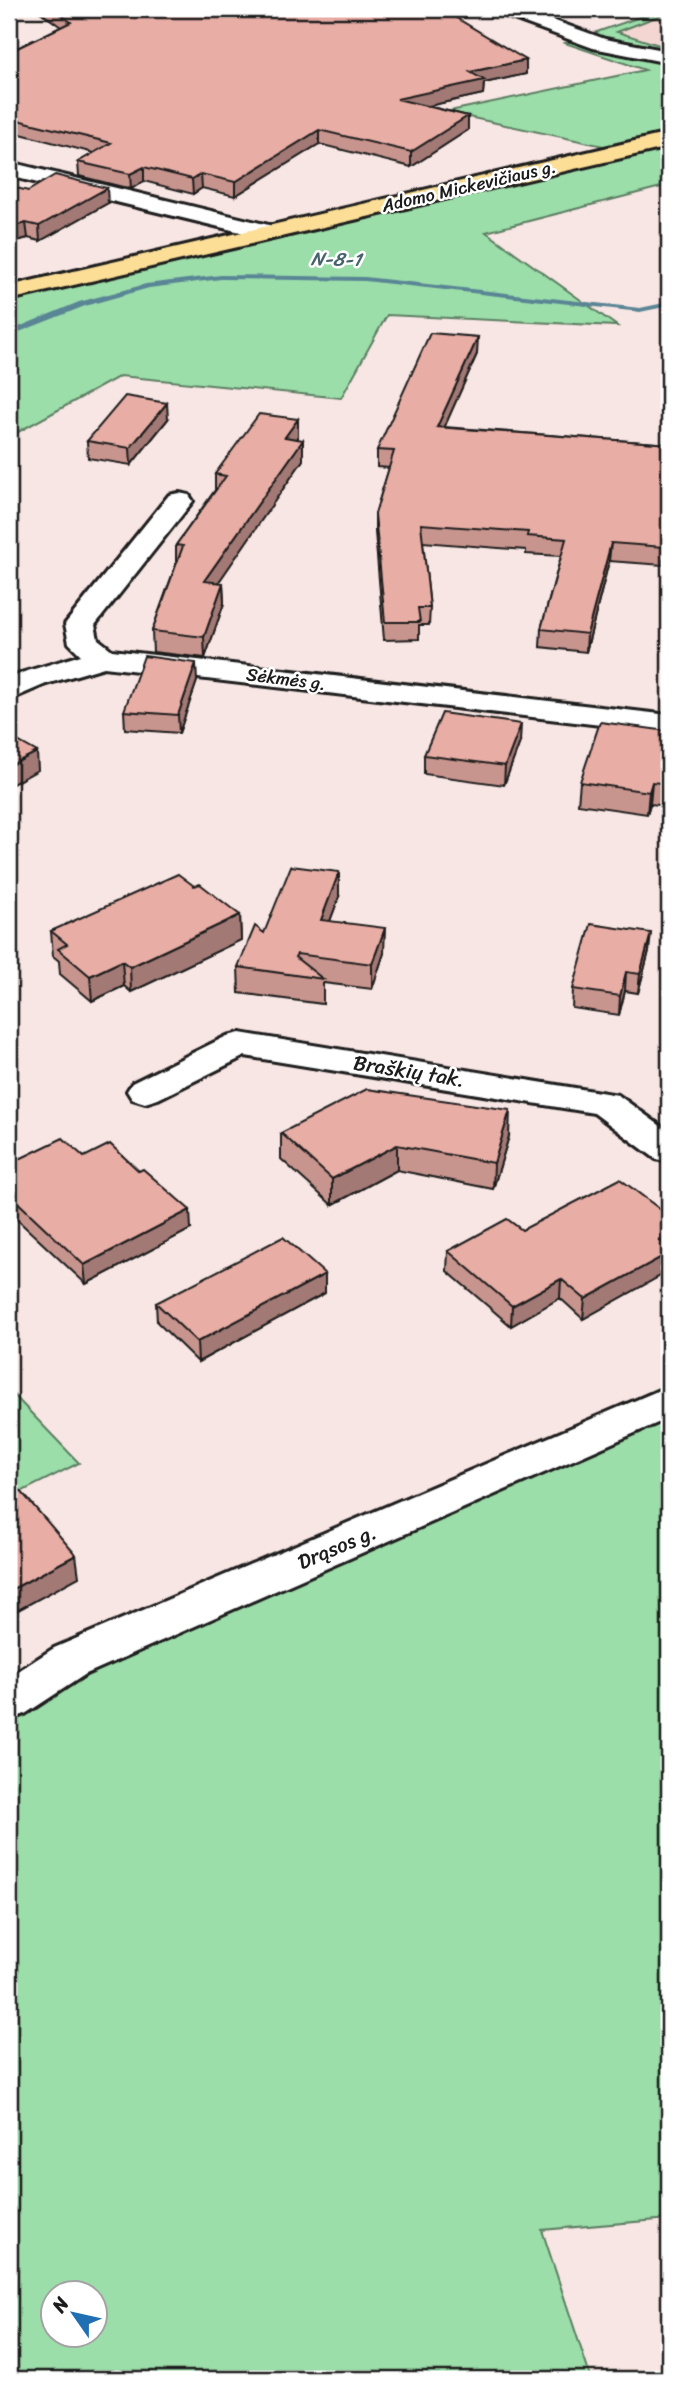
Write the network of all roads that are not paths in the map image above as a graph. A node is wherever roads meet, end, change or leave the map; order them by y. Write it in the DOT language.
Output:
graph roads {
  1 [pos="504,9"];
  2 [pos="669,57"];
  3 [pos="669,140"];
  4 [pos="9,169"];
  5 [pos="269,232"];
  6 [pos="9,293"];
  7 [pos="179,502"];
  8 [pos="103,657"];
  9 [pos="9,691"];
  10 [pos="669,724"];
  11 [pos="145,1091"];
  12 [pos="669,1150"];
  13 [pos="669,1401"];
  14 [pos="9,1701"];
  1 -- 2 [label="street"];
  3 -- 5 [label="main road, Adomo Mickevičiaus g."];
  4 -- 5 [label="street, Adomo Mickevičiaus g."];
  5 -- 6 [label="main road, Adomo Mickevičiaus g."];
  7 -- 8 [label="street"];
  8 -- 9 [label="street"];
  8 -- 10 [label="street, Sėkmės g."];
  11 -- 12 [label="street, Braškių tak."];
  13 -- 14 [label="street, Drąsos g."];
}
